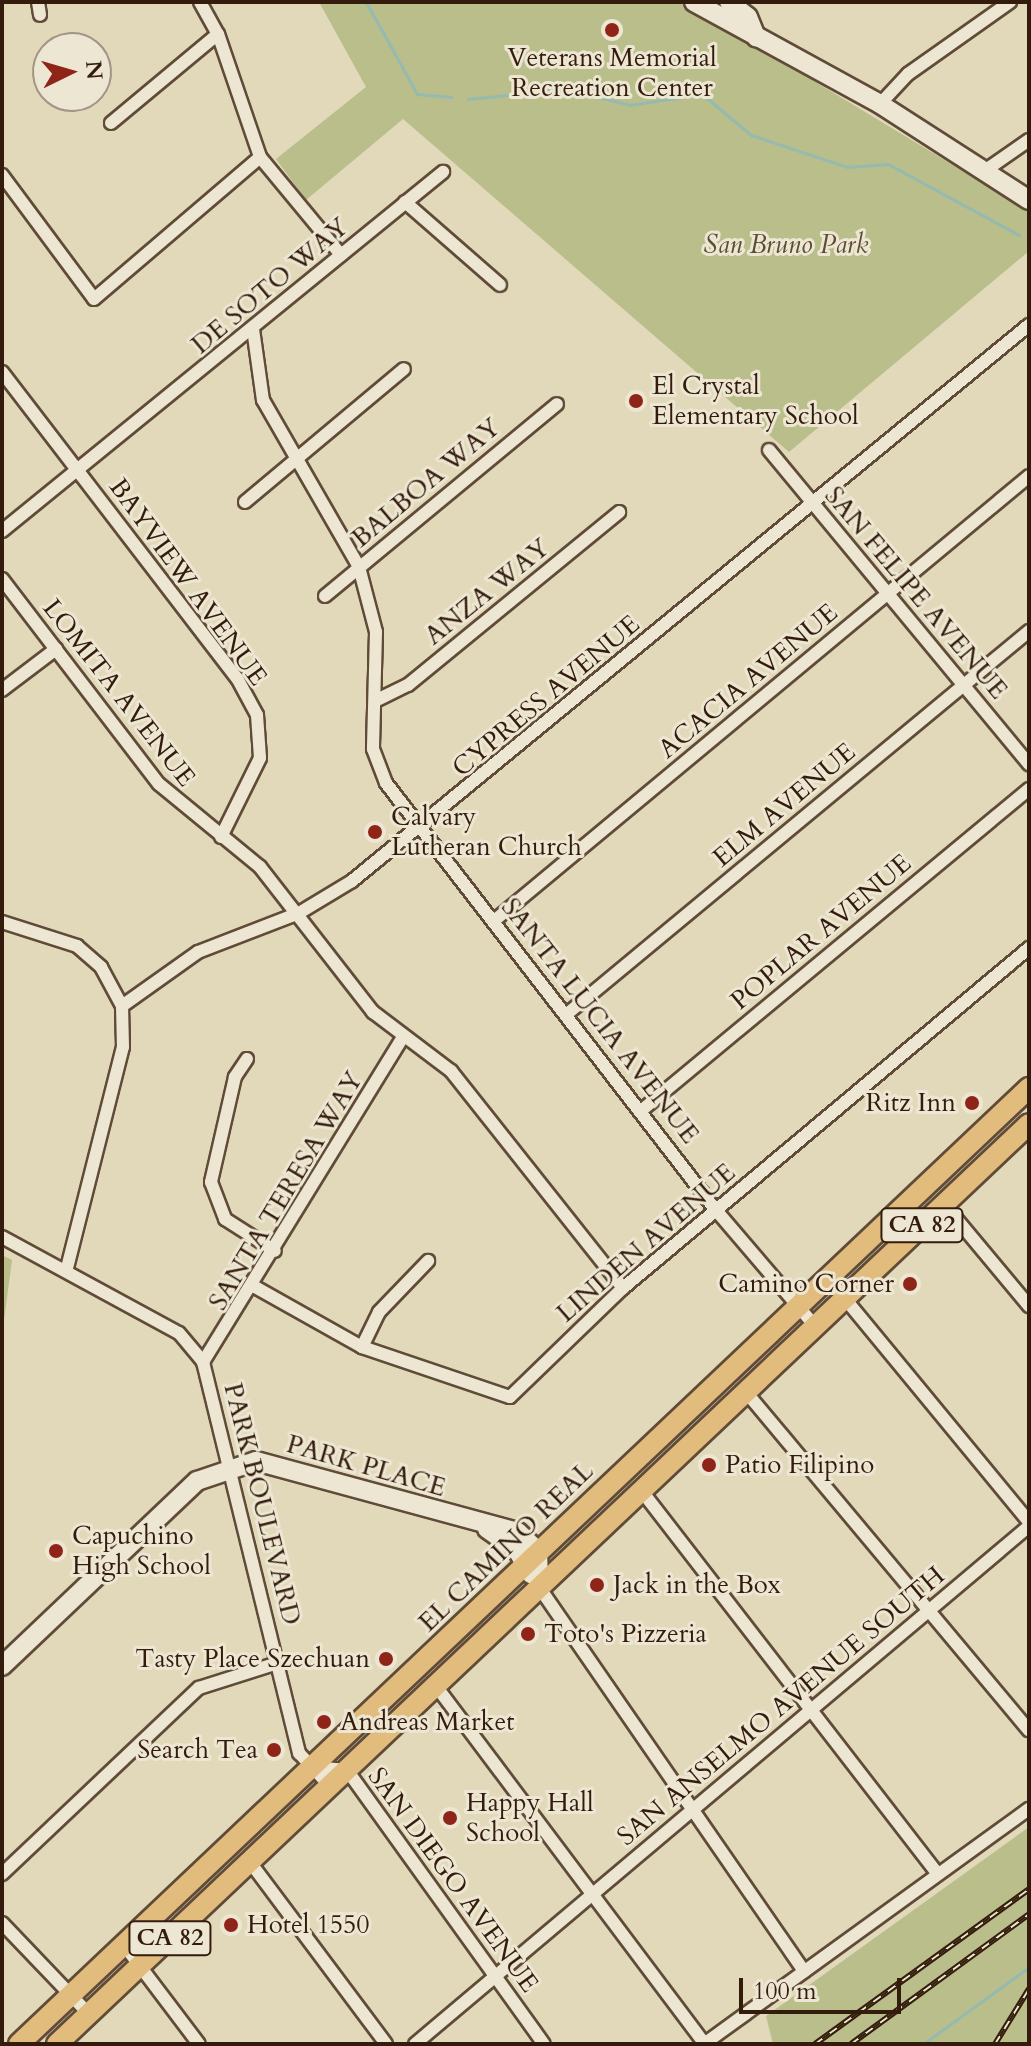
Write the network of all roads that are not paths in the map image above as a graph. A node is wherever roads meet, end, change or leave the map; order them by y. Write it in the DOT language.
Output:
graph roads {
  1 [pos="200,2"];
  2 [pos="694,2"];
  3 [pos="729,2"];
  4 [pos="1010,2"];
  5 [pos="714,7"];
  6 [pos="218,34"];
  7 [pos="756,37"];
  8 [pos="880,104"];
  9 [pos="111,123"];
  10 [pos="1029,140"];
  11 [pos="260,157"];
  12 [pos="443,172"];
  13 [pos="983,172"];
  14 [pos="2,175"];
  15 [pos="1029,200"];
  16 [pos="405,202"];
  17 [pos="341,255"];
  18 [pos="500,285"];
  19 [pos="1029,325"];
  20 [pos="253,329"];
  21 [pos="404,369"];
  22 [pos="2,372"];
  23 [pos="557,404"];
  24 [pos="769,450"];
  25 [pos="298,458"];
  26 [pos="78,471"];
  27 [pos="1029,476"];
  28 [pos="245,502"];
  29 [pos="812,503"];
  30 [pos="619,512"];
  31 [pos="2,531"];
  32 [pos="359,567"];
  33 [pos="2,579"];
  34 [pos="888,594"];
  35 [pos="325,596"];
  36 [pos="1029,631"];
  37 [pos="56,649"];
  38 [pos="963,685"];
  39 [pos="2,690"];
  40 [pos="379,699"];
  41 [pos="1029,764"];
  42 [pos="1029,789"];
  43 [pos="423,827"];
  44 [pos="221,837"];
  45 [pos="299,913"];
  46 [pos="495,920"];
  47 [pos="2,922"];
  48 [pos="1029,948"];
  49 [pos="122,1006"];
  50 [pos="567,1014"];
  51 [pos="402,1039"];
  52 [pos="247,1059"];
  53 [pos="1029,1088"];
  54 [pos="642,1110"];
  55 [pos="1029,1124"];
  56 [pos="944,1204"];
  57 [pos="715,1209"];
  58 [pos="2,1237"];
  59 [pos="275,1251"];
  60 [pos="428,1261"];
  61 [pos="67,1268"];
  62 [pos="828,1278"];
  63 [pos="255,1287"];
  64 [pos="623,1288"];
  65 [pos="845,1298"];
  66 [pos="1029,1306"];
  67 [pos="797,1308"];
  68 [pos="815,1326"];
  69 [pos="362,1347"];
  70 [pos="203,1362"];
  71 [pos="746,1392"];
  72 [pos="232,1467"];
  73 [pos="641,1490"];
  74 [pos="1029,1524"];
  75 [pos="532,1558"];
  76 [pos="539,1587"];
  77 [pos="929,1612"];
  78 [pos="278,1663"];
  79 [pos="2,1666"];
  80 [pos="436,1686"];
  81 [pos="811,1711"];
  82 [pos="1029,1730"];
  83 [pos="312,1767"];
  84 [pos="347,1770"];
  85 [pos="330,1786"];
  86 [pos="1029,1809"];
  87 [pos="690,1810"];
  88 [pos="250,1862"];
  89 [pos="2,1874"];
  90 [pos="938,1874"];
  91 [pos="592,1894"];
  92 [pos="2,1923"];
  93 [pos="124,1945"];
  94 [pos="140,1966"];
  95 [pos="804,1971"];
  96 [pos="495,1976"];
  97 [pos="71,1995"];
  98 [pos="89,2014"];
  99 [pos="19,2044"];
  100 [pos="57,2044"];
  101 [pos="199,2044"];
  102 [pos="386,2044"];
  103 [pos="415,2044"];
  104 [pos="544,2044"];
  105 [pos="704,2044"];
  1 -- 6 [label="street"];
  2 -- 5 [label="main road"];
  3 -- 7 [label="main road"];
  4 -- 8 [label="street"];
  5 -- 7 [label="main road"];
  6 -- 9 [label="street"];
  6 -- 11 [label="street"];
  7 -- 8 [label="main road"];
  8 -- 13 [label="main road"];
  10 -- 13 [label="street"];
  11 -- 14 [label="street"];
  11 -- 17 [label="street"];
  12 -- 16 [label="street, DE SOTO WAY"];
  13 -- 15 [label="main road"];
  16 -- 17 [label="street, DE SOTO WAY"];
  16 -- 18 [label="street"];
  17 -- 20 [label="street, DE SOTO WAY"];
  19 -- 29 [label="street, CYPRESS AVENUE"];
  20 -- 25 [label="street, SANTA LUCIA AVENUE"];
  20 -- 26 [label="street, DE SOTO WAY"];
  21 -- 25 [label="street"];
  22 -- 26 [label="street, BAYVIEW AVENUE"];
  23 -- 32 [label="street, BALBOA WAY"];
  24 -- 29 [label="street, SAN FELIPE AVENUE"];
  25 -- 28 [label="street"];
  25 -- 32 [label="street, SANTA LUCIA AVENUE"];
  26 -- 31 [label="street, DE SOTO WAY"];
  26 -- 44 [label="street, BAYVIEW AVENUE"];
  27 -- 34 [label="street, ACACIA AVENUE"];
  29 -- 34 [label="street, SAN FELIPE AVENUE"];
  29 -- 43 [label="street, CYPRESS AVENUE"];
  30 -- 40 [label="street, ANZA WAY"];
  32 -- 35 [label="street, BALBOA WAY"];
  32 -- 40 [label="street, SANTA LUCIA AVENUE"];
  33 -- 37 [label="street, LOMITA AVENUE"];
  34 -- 38 [label="street, SAN FELIPE AVENUE"];
  34 -- 46 [label="street, ACACIA AVENUE"];
  36 -- 38 [label="street, ELM AVENUE"];
  37 -- 39 [label="street"];
  37 -- 44 [label="street, LOMITA AVENUE"];
  38 -- 41 [label="street, SAN FELIPE AVENUE"];
  38 -- 50 [label="street, ELM AVENUE"];
  40 -- 43 [label="street, SANTA LUCIA AVENUE"];
  42 -- 54 [label="street, POPLAR AVENUE"];
  43 -- 45 [label="street, CYPRESS AVENUE"];
  43 -- 46 [label="street, SANTA LUCIA AVENUE"];
  44 -- 45 [label="street, LOMITA AVENUE"];
  45 -- 49 [label="street, CYPRESS AVENUE"];
  45 -- 51 [label="street, LOMITA AVENUE"];
  46 -- 50 [label="street, SANTA LUCIA AVENUE"];
  47 -- 49 [label="street"];
  48 -- 57 [label="street, LINDEN AVENUE"];
  49 -- 61 [label="street"];
  50 -- 54 [label="street, SANTA LUCIA AVENUE"];
  51 -- 59 [label="street, SANTA TERESA WAY"];
  51 -- 64 [label="street, LOMITA AVENUE"];
  52 -- 59 [label="street"];
  53 -- 62 [label="main road, EL CAMINO REAL / CA 82"];
  54 -- 57 [label="street, SANTA LUCIA AVENUE"];
  55 -- 56 [label="main road, EL CAMINO REAL / CA 82"];
  56 -- 65 [label="main road, EL CAMINO REAL / CA 82"];
  56 -- 66 [label="street"];
  57 -- 64 [label="street, LINDEN AVENUE"];
  57 -- 67 [label="street, SANTA LUCIA AVENUE"];
  58 -- 61 [label="street, PARK BOULEVARD"];
  59 -- 63 [label="street, SANTA TERESA WAY"];
  60 -- 69 [label="street"];
  61 -- 70 [label="street, PARK BOULEVARD"];
  62 -- 65 [label="street"];
  62 -- 67 [label="main road, EL CAMINO REAL / CA 82"];
  63 -- 69 [label="street, LINDEN AVENUE"];
  63 -- 70 [label="street, SANTA TERESA WAY"];
  64 -- 69 [label="street, LINDEN AVENUE"];
  65 -- 68 [label="main road, EL CAMINO REAL / CA 82"];
  65 -- 74 [label="street"];
  67 -- 68 [label="street, SANTA LUCIA AVENUE"];
  67 -- 75 [label="main road, EL CAMINO REAL / CA 82"];
  68 -- 71 [label="main road, EL CAMINO REAL / CA 82"];
  70 -- 72 [label="street, PARK BOULEVARD"];
  71 -- 73 [label="main road, EL CAMINO REAL / CA 82"];
  71 -- 77 [label="street"];
  72 -- 75 [label="main road, PARK PLACE"];
  72 -- 78 [label="street, PARK BOULEVARD"];
  72 -- 79 [label="main road"];
  73 -- 76 [label="main road, EL CAMINO REAL / CA 82"];
  73 -- 81 [label="street"];
  74 -- 77 [label="street, SAN ANSELMO AVENUE SOUTH"];
  75 -- 76 [label="main road"];
  75 -- 83 [label="main road, EL CAMINO REAL / CA 82"];
  76 -- 80 [label="main road, EL CAMINO REAL / CA 82"];
  76 -- 87 [label="street"];
  77 -- 81 [label="street, SAN ANSELMO AVENUE SOUTH"];
  77 -- 82 [label="street"];
  78 -- 83 [label="street, PARK BOULEVARD"];
  78 -- 89 [label="street"];
  80 -- 84 [label="main road, EL CAMINO REAL / CA 82"];
  80 -- 91 [label="street"];
  81 -- 87 [label="street, SAN ANSELMO AVENUE SOUTH"];
  81 -- 90 [label="street"];
  83 -- 84 [label="street, SAN DIEGO AVENUE"];
  83 -- 85 [label="street, PARK BOULEVARD"];
  83 -- 93 [label="main road, EL CAMINO REAL / CA 82"];
  84 -- 85 [label="main road, EL CAMINO REAL / CA 82"];
  84 -- 96 [label="street, SAN DIEGO AVENUE"];
  85 -- 88 [label="main road, EL CAMINO REAL / CA 82"];
  86 -- 90 [label="street"];
  87 -- 91 [label="street, SAN ANSELMO AVENUE SOUTH"];
  87 -- 95 [label="street"];
  88 -- 94 [label="main road, EL CAMINO REAL / CA 82"];
  88 -- 102 [label="street"];
  90 -- 95 [label="street"];
  91 -- 96 [label="street, SAN ANSELMO AVENUE SOUTH"];
  91 -- 105 [label="street"];
  92 -- 97 [label="street"];
  93 -- 94 [label="street"];
  93 -- 97 [label="main road, EL CAMINO REAL / CA 82"];
  94 -- 98 [label="main road, EL CAMINO REAL / CA 82"];
  94 -- 101 [label="street"];
  95 -- 105 [label="street"];
  96 -- 103 [label="street, SAN ANSELMO AVENUE SOUTH"];
  96 -- 104 [label="street, SAN DIEGO AVENUE"];
  97 -- 98 [label="street"];
  97 -- 99 [label="main road, EL CAMINO REAL / CA 82"];
  98 -- 100 [label="main road, EL CAMINO REAL / CA 82"];
}
